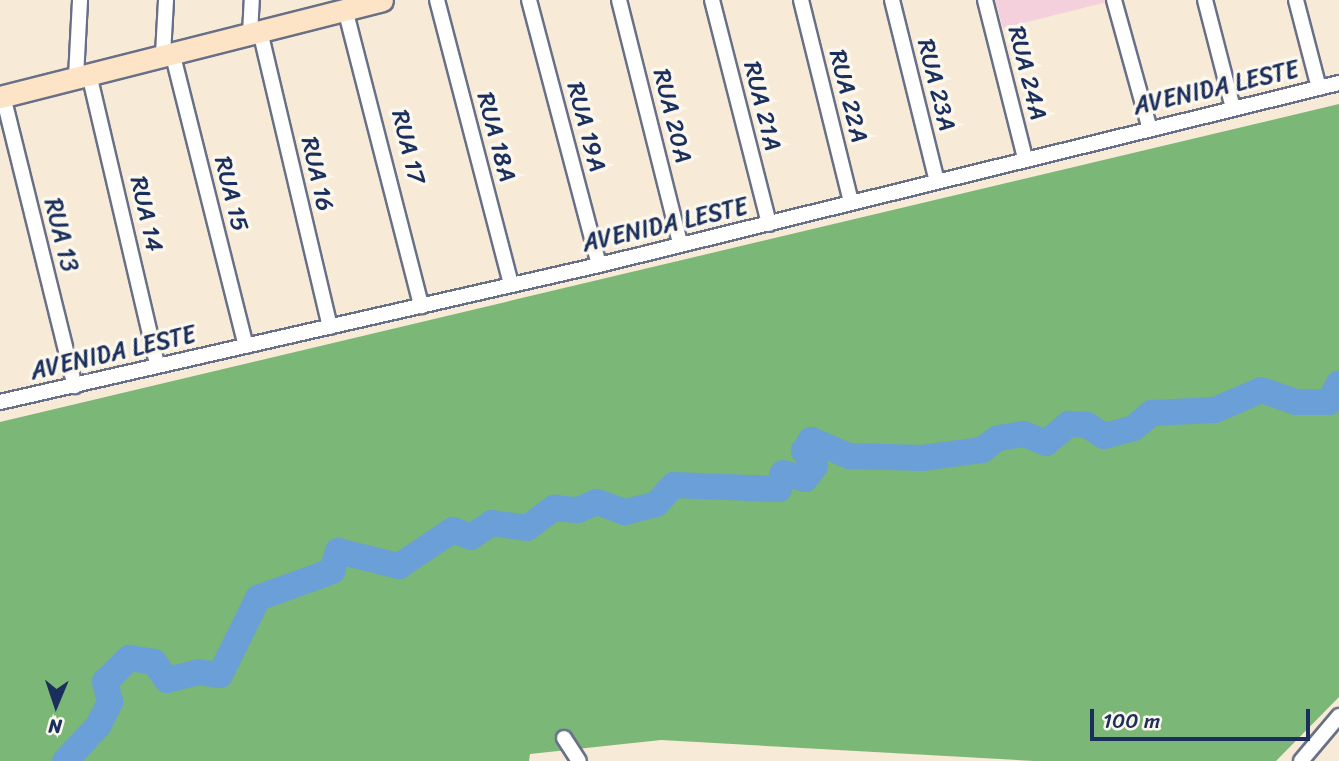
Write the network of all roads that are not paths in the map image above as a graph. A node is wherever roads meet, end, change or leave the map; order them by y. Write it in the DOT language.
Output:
graph roads {
  1 [pos="80,0"];
  2 [pos="166,0"];
  3 [pos="252,0"];
  4 [pos="382,0"];
  5 [pos="437,0"];
  6 [pos="529,0"];
  7 [pos="619,0"];
  8 [pos="712,0"];
  9 [pos="801,0"];
  10 [pos="892,0"];
  11 [pos="985,0"];
  12 [pos="1114,0"];
  13 [pos="1205,0"];
  14 [pos="1296,0"];
  15 [pos="346,4"];
  16 [pos="255,33"];
  17 [pos="167,53"];
  18 [pos="83,75"];
  19 [pos="1339,83"];
  20 [pos="1320,88"];
  21 [pos="1,96"];
  22 [pos="1233,108"];
  23 [pos="1149,126"];
  24 [pos="1025,158"];
  25 [pos="937,182"];
  26 [pos="851,202"];
  27 [pos="769,224"];
  28 [pos="680,243"];
  29 [pos="598,265"];
  30 [pos="511,285"];
  31 [pos="422,306"];
  32 [pos="330,327"];
  33 [pos="246,346"];
  34 [pos="158,365"];
  35 [pos="75,386"];
  36 [pos="0,402"];
  37 [pos="1339,716"];
  38 [pos="564,738"];
  39 [pos="579,761"];
  40 [pos="1301,761"];
  1 -- 18 [label="street, RUA 14"];
  2 -- 17 [label="street, RUA 15"];
  3 -- 16 [label="street, RUA 16"];
  4 -- 15 [label="street"];
  5 -- 30 [label="street, RUA 18A"];
  6 -- 29 [label="street, RUA 19A"];
  7 -- 28 [label="street, RUA 20A"];
  8 -- 27 [label="street, RUA 21A"];
  9 -- 26 [label="street, RUA 22A"];
  10 -- 25 [label="street, RUA 23A"];
  11 -- 24 [label="street, RUA 24A"];
  12 -- 23 [label="street"];
  13 -- 22 [label="street"];
  14 -- 20 [label="street"];
  15 -- 16 [label="street"];
  15 -- 31 [label="street, RUA 17"];
  16 -- 17 [label="street"];
  16 -- 32 [label="street, RUA 16"];
  17 -- 18 [label="street"];
  17 -- 33 [label="street, RUA 15"];
  18 -- 21 [label="street"];
  18 -- 34 [label="street, RUA 14"];
  19 -- 20 [label="street, AVENIDA LESTE"];
  20 -- 22 [label="street, AVENIDA LESTE"];
  21 -- 35 [label="street, RUA 13"];
  22 -- 23 [label="street, AVENIDA LESTE"];
  23 -- 24 [label="street, AVENIDA LESTE"];
  24 -- 25 [label="street, AVENIDA LESTE"];
  25 -- 26 [label="street, AVENIDA LESTE"];
  26 -- 27 [label="street, AVENIDA LESTE"];
  27 -- 28 [label="street, AVENIDA LESTE"];
  28 -- 29 [label="street, AVENIDA LESTE"];
  29 -- 30 [label="street, AVENIDA LESTE"];
  30 -- 31 [label="street, AVENIDA LESTE"];
  31 -- 32 [label="street, AVENIDA LESTE"];
  32 -- 33 [label="street, AVENIDA LESTE"];
  33 -- 34 [label="street, AVENIDA LESTE"];
  34 -- 35 [label="street, AVENIDA LESTE"];
  35 -- 36 [label="street, AVENIDA LESTE"];
  37 -- 40 [label="street"];
  38 -- 39 [label="street"];
}
